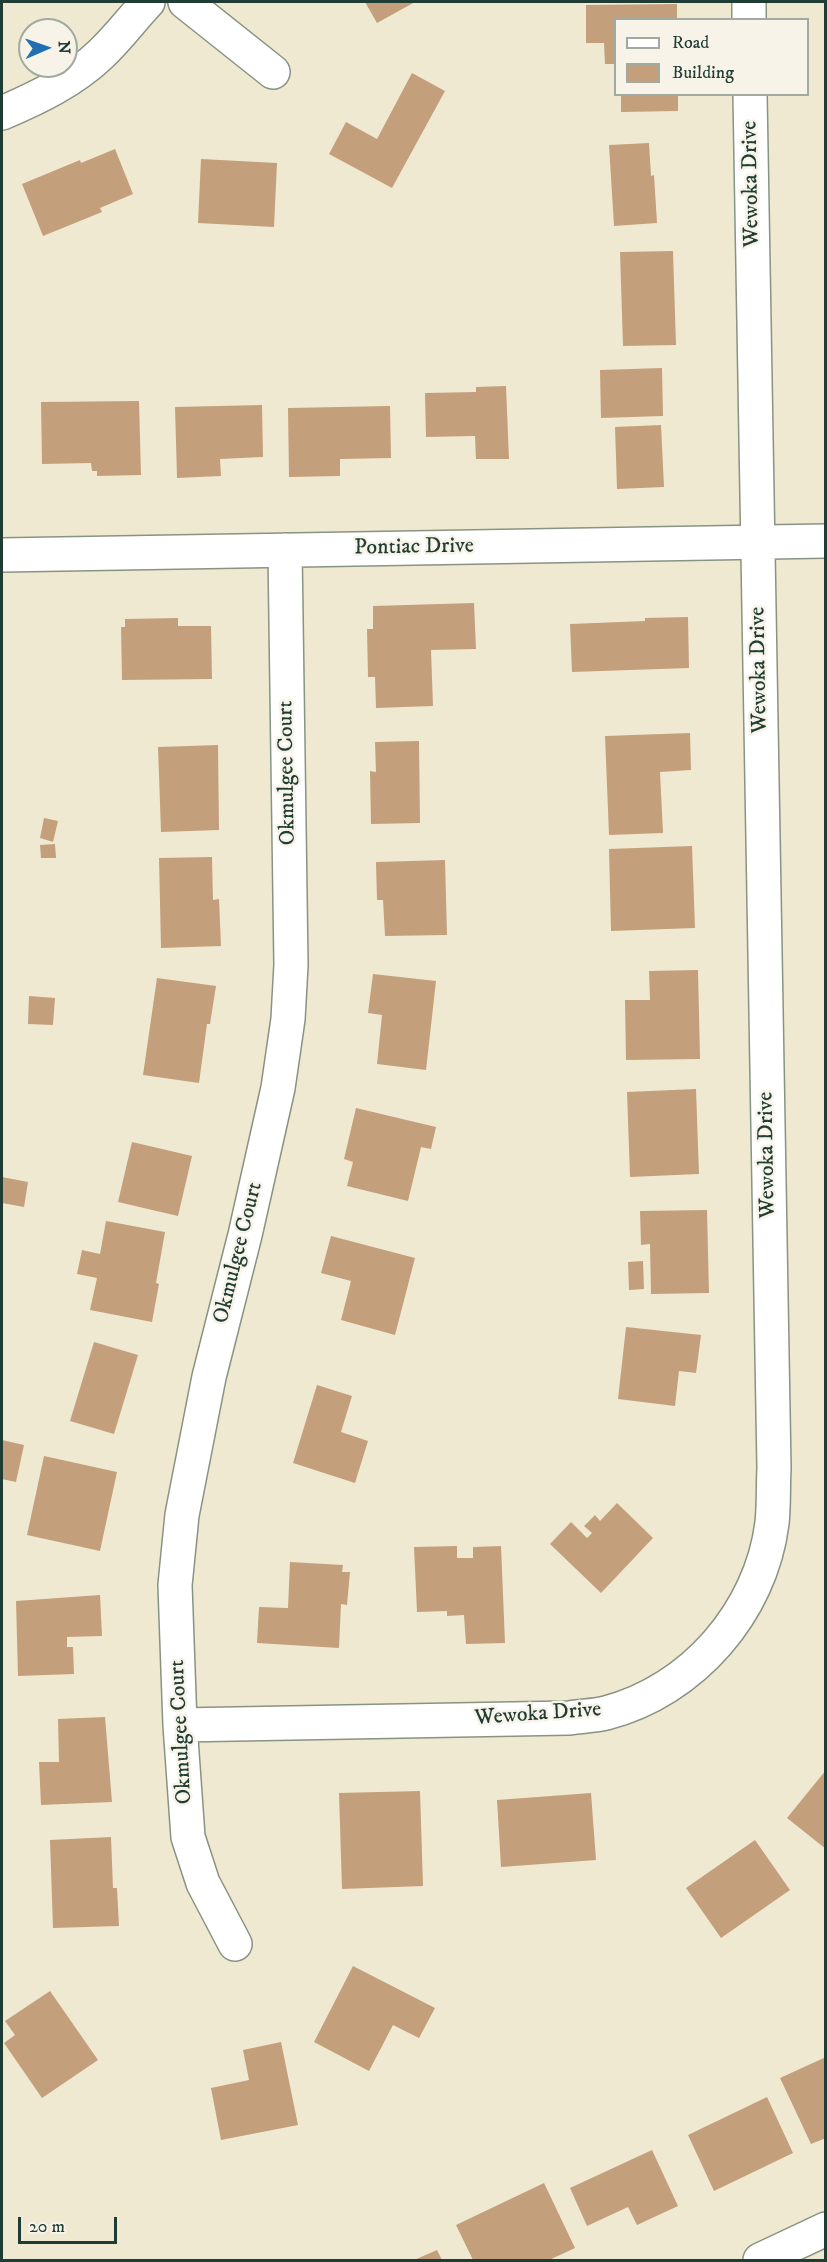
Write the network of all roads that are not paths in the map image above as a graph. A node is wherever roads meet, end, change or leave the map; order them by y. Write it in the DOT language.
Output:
graph roads {
  1 [pos="147,2"];
  2 [pos="185,2"];
  3 [pos="749,2"];
  4 [pos="749,18"];
  5 [pos="273,72"];
  6 [pos="750,96"];
  7 [pos="2,112"];
  8 [pos="825,541"];
  9 [pos="758,543"];
  10 [pos="285,550"];
  11 [pos="2,555"];
  12 [pos="180,1725"];
  13 [pos="235,1944"];
  14 [pos="825,2229"];
  15 [pos="768,2259"];
  1 -- 7 [label="street"];
  2 -- 5 [label="street"];
  3 -- 4 [label="street"];
  6 -- 9 [label="street, Wewoka Drive"];
  8 -- 9 [label="street, Pontiac Drive"];
  9 -- 10 [label="street, Pontiac Drive"];
  9 -- 12 [label="street, Wewoka Drive"];
  10 -- 11 [label="street, Pontiac Drive"];
  10 -- 12 [label="street, Okmulgee Court"];
  12 -- 13 [label="street, Okmulgee Court"];
  14 -- 15 [label="street"];
}
